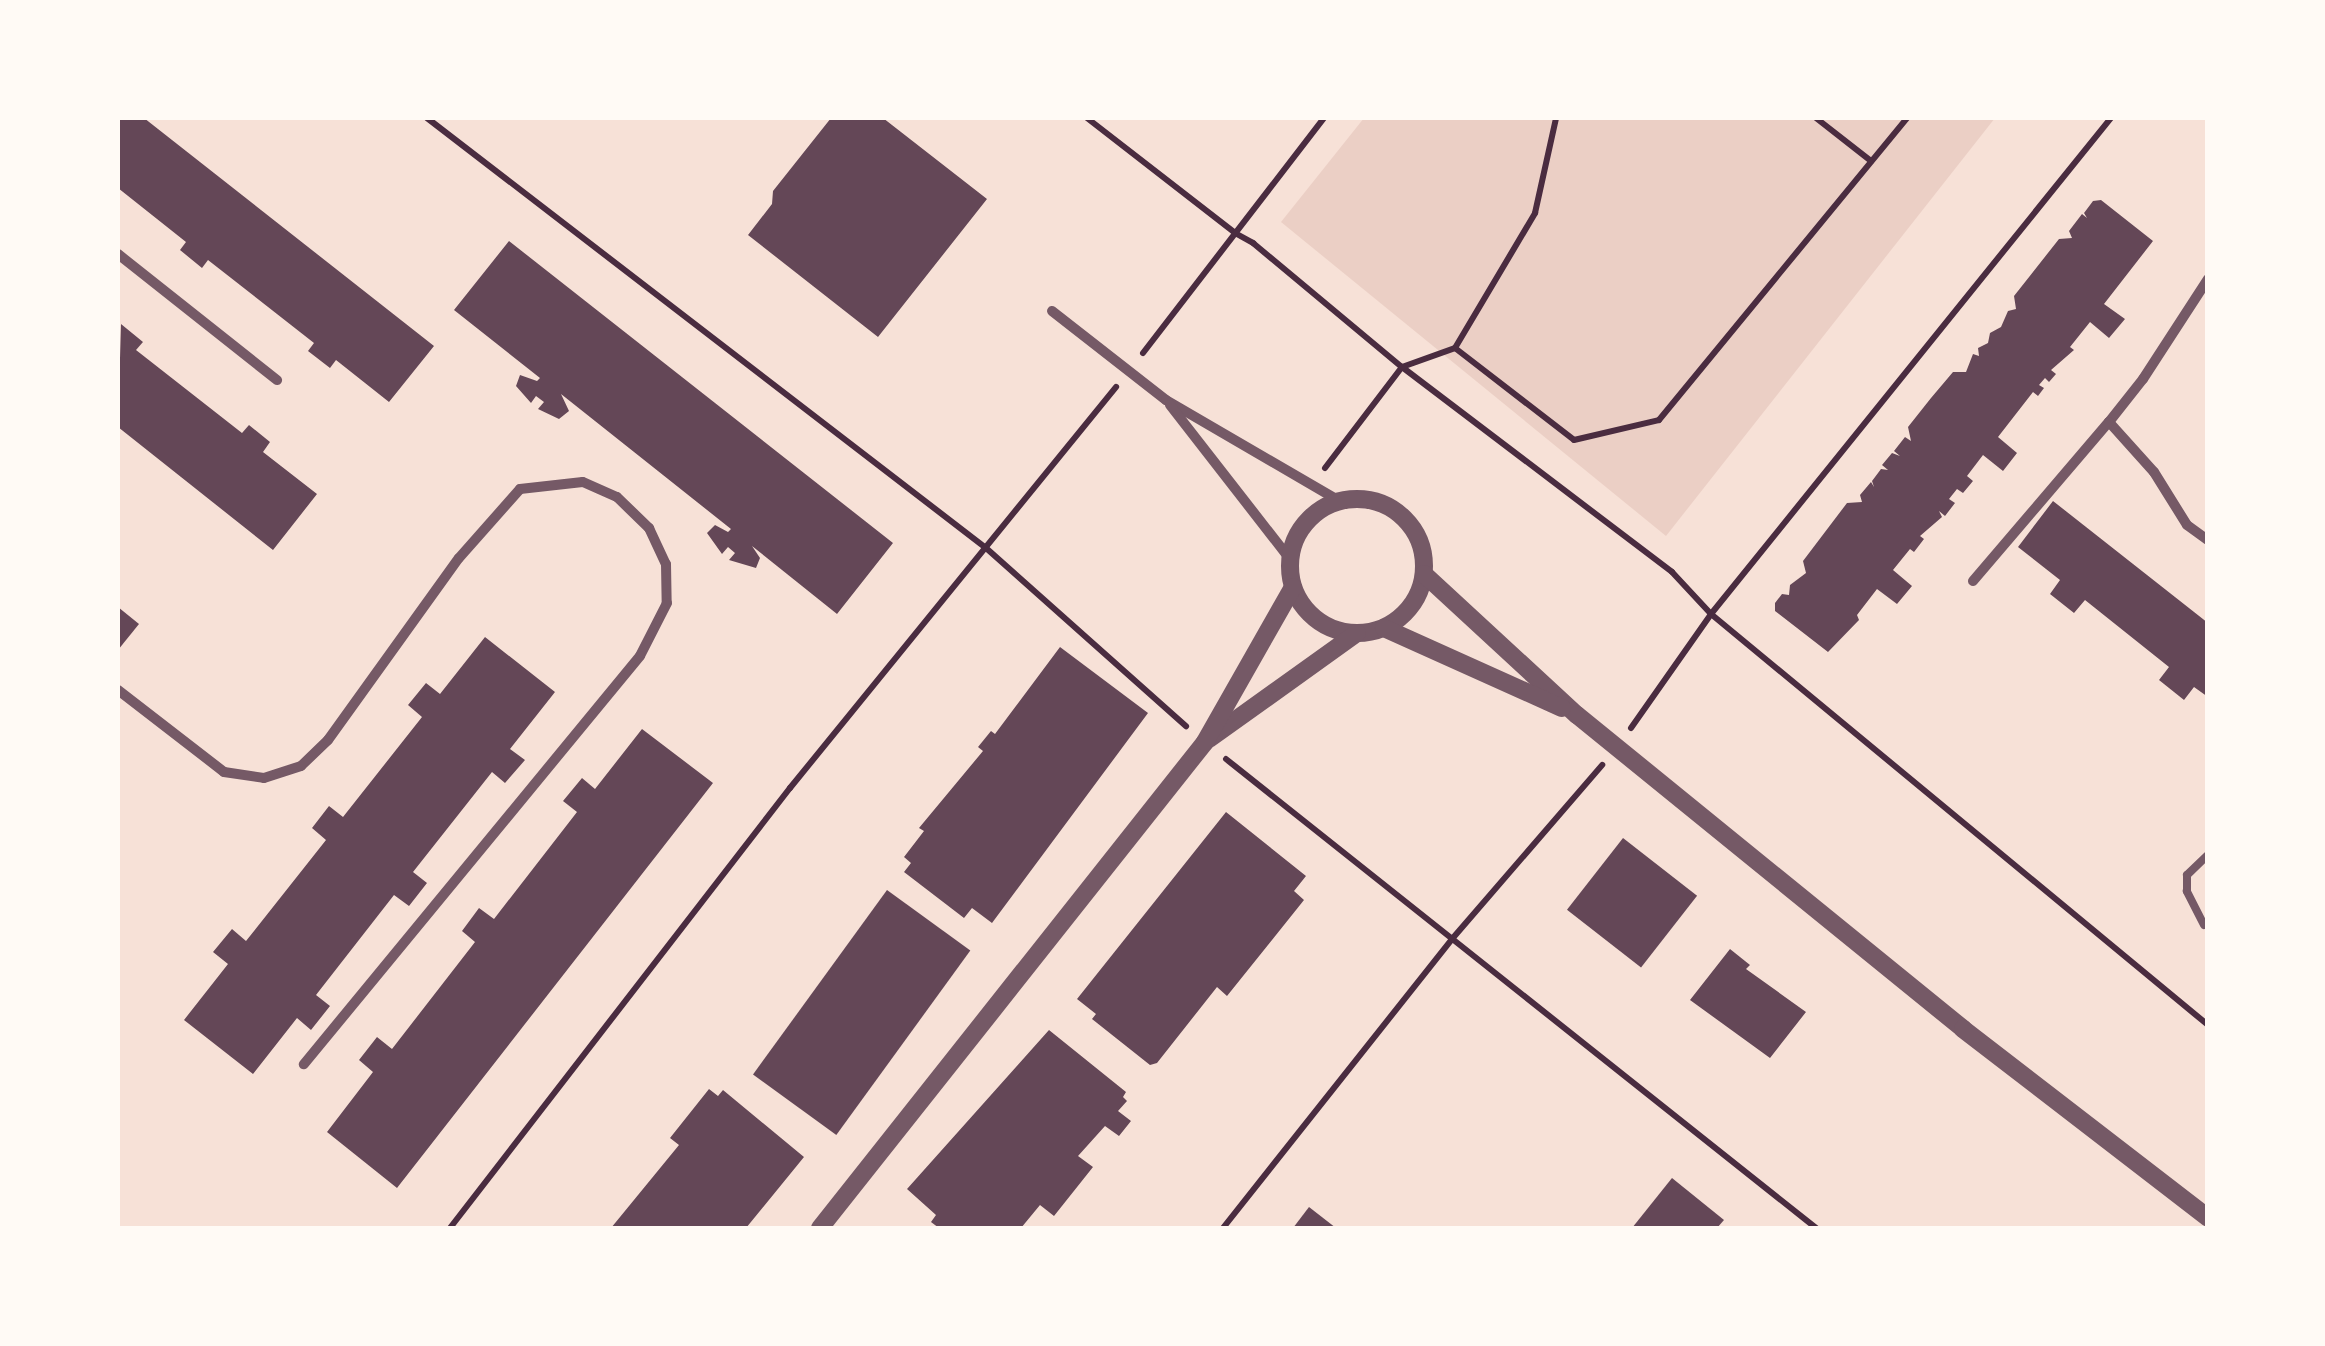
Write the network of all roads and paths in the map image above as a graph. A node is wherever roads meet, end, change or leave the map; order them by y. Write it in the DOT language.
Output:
graph roads {
  1 [pos="427,118"];
  2 [pos="1087,118"];
  3 [pos="1324,118"];
  4 [pos="1556,118"];
  5 [pos="1816,118"];
  6 [pos="1907,118"];
  7 [pos="2111,118"];
  8 [pos="1871,161"];
  9 [pos="1235,234"];
  10 [pos="118,254"];
  11 [pos="2208,279"];
  12 [pos="1052,311"];
  13 [pos="1455,348"];
  14 [pos="1402,367"];
  15 [pos="1130,370"];
  16 [pos="277,380"];
  17 [pos="1166,400"];
  18 [pos="2109,422"];
  19 [pos="1312,485"];
  20 [pos="1338,500"];
  21 [pos="2208,540"];
  22 [pos="986,548"];
  23 [pos="1290,559"];
  24 [pos="1424,574"];
  25 [pos="1973,582"];
  26 [pos="1293,587"];
  27 [pos="1711,614"];
  28 [pos="1384,628"];
  29 [pos="1357,634"];
  30 [pos="118,690"];
  31 [pos="1576,714"];
  32 [pos="1204,742"];
  33 [pos="1617,748"];
  34 [pos="2208,856"];
  35 [pos="2204,925"];
  36 [pos="1452,940"];
  37 [pos="2208,1025"];
  38 [pos="304,1064"];
  39 [pos="2208,1218"];
  40 [pos="450,1228"];
  41 [pos="820,1228"];
  42 [pos="1223,1228"];
  43 [pos="1816,1228"];
  1 -- 22 [label="path"];
  2 -- 9 [label="path"];
  3 -- 9 [label="path"];
  4 -- 13 [label="path"];
  5 -- 8 [label="path"];
  6 -- 8 [label="path"];
  7 -- 27 [label="path"];
  8 -- 13 [label="path"];
  9 -- 14 [label="path"];
  9 -- 15 [label="path"];
  10 -- 16 [label="street"];
  11 -- 18 [label="street"];
  12 -- 15 [label="street"];
  13 -- 14 [label="path"];
  14 -- 19 [label="path"];
  14 -- 27 [label="path"];
  15 -- 17 [label="street"];
  15 -- 22 [label="path"];
  17 -- 19 [label="street"];
  17 -- 23 [label="street"];
  18 -- 21 [label="street"];
  18 -- 25 [label="street"];
  19 -- 20 [label="street"];
  20 -- 23 [label="street"];
  20 -- 24 [label="street"];
  22 -- 32 [label="path"];
  22 -- 40 [label="path"];
  23 -- 26 [label="street"];
  24 -- 28 [label="street"];
  24 -- 31 [label="street"];
  26 -- 29 [label="street"];
  26 -- 32 [label="street"];
  27 -- 33 [label="path"];
  27 -- 37 [label="path"];
  28 -- 29 [label="street"];
  28 -- 31 [label="street"];
  29 -- 32 [label="street"];
  30 -- 38 [label="street"];
  31 -- 33 [label="street"];
  32 -- 36 [label="path"];
  32 -- 41 [label="street"];
  33 -- 36 [label="path"];
  33 -- 39 [label="street"];
  34 -- 35 [label="lane"];
  36 -- 42 [label="path"];
  36 -- 43 [label="path"];
}
